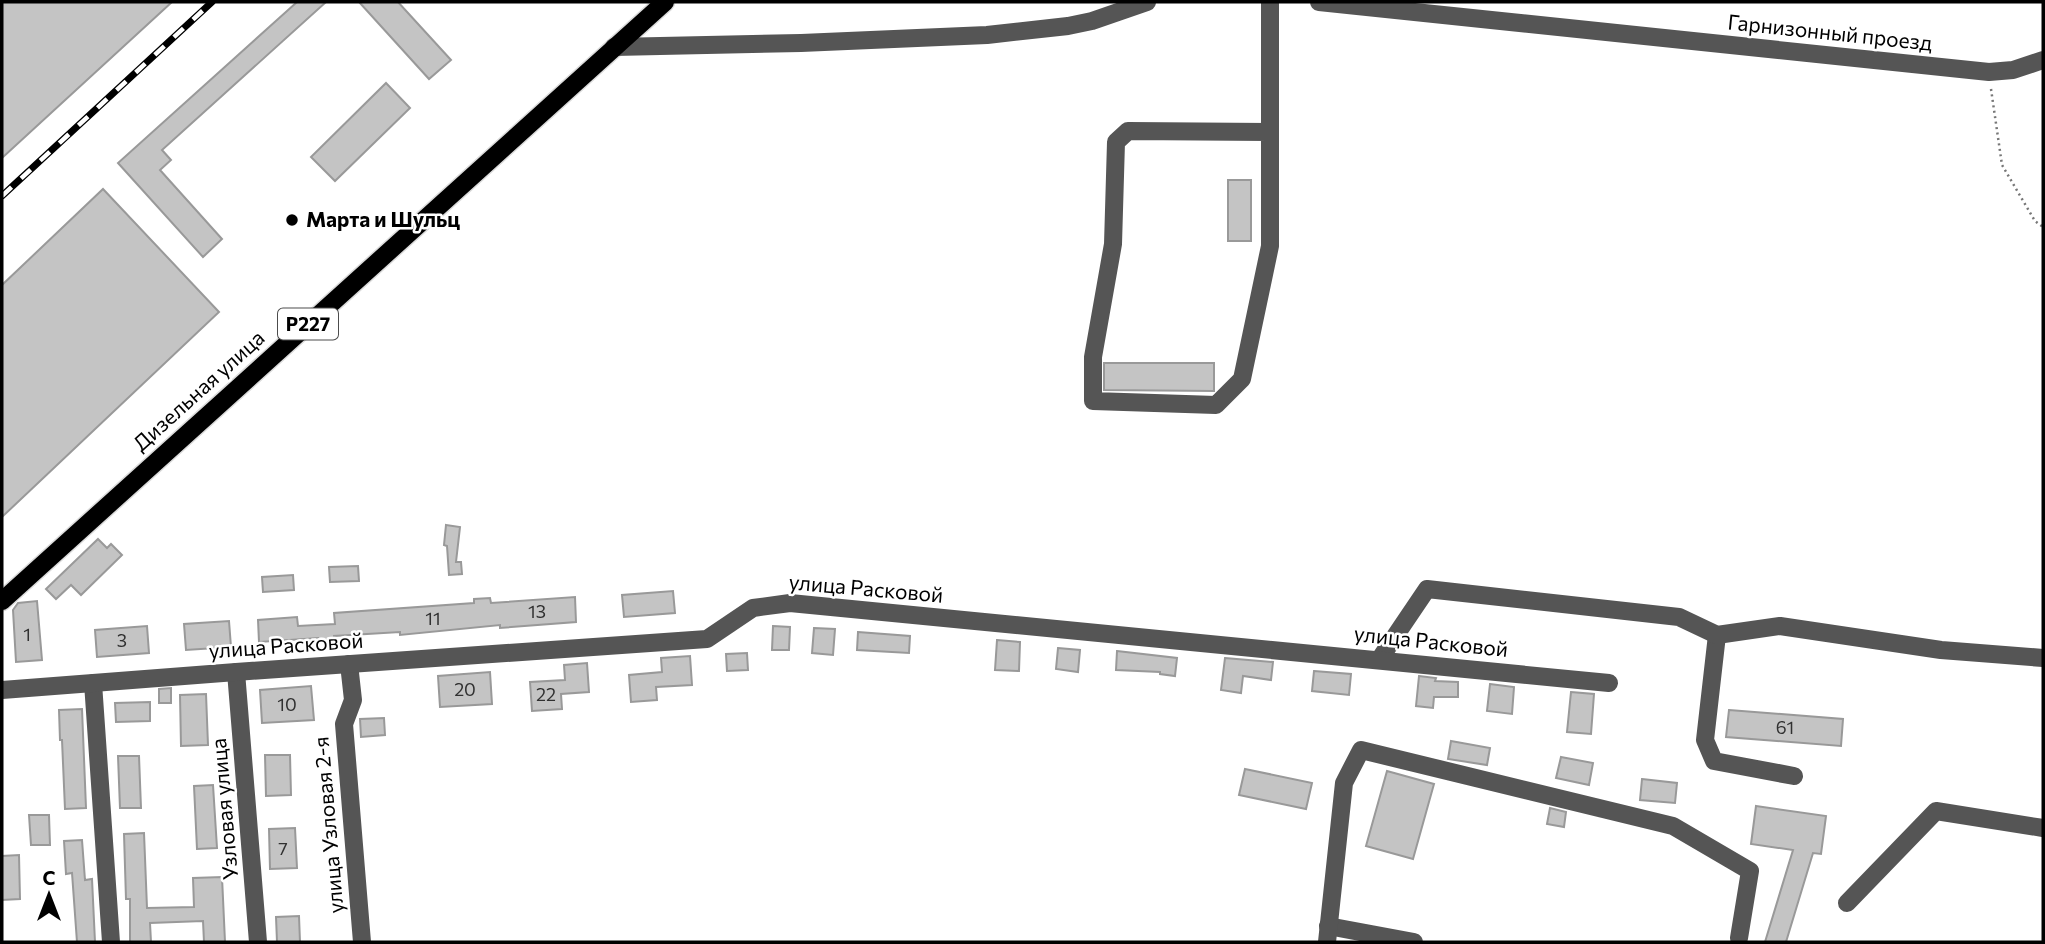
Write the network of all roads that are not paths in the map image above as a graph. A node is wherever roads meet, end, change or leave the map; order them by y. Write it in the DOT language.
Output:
graph roads {
  1 [pos="664,2"];
  2 [pos="1147,2"];
  3 [pos="1270,2"];
  4 [pos="1319,2"];
  5 [pos="614,47"];
  6 [pos="2043,60"];
  7 [pos="1269,132"];
  8 [pos="2,601"];
  9 [pos="1717,635"];
  10 [pos="2043,658"];
  11 [pos="1378,660"];
  12 [pos="348,664"];
  13 [pos="236,671"];
  14 [pos="1609,682"];
  15 [pos="93,683"];
  16 [pos="2,690"];
  17 [pos="1794,776"];
  18 [pos="2043,828"];
  19 [pos="1847,902"];
  20 [pos="1327,934"];
  21 [pos="1738,938"];
  22 [pos="111,942"];
  23 [pos="258,942"];
  24 [pos="362,942"];
  25 [pos="1414,942"];
  1 -- 5 [label="main road, Р227"];
  2 -- 5 [label="street"];
  3 -- 7 [label="street"];
  4 -- 6 [label="street, Гарнизонный проезд"];
  5 -- 8 [label="main road, Дизельная улица / Р227"];
  7 -- 7 [label="street"];
  9 -- 10 [label="street"];
  9 -- 11 [label="street"];
  9 -- 17 [label="street"];
  11 -- 12 [label="street, улица Расковой"];
  11 -- 14 [label="street, улица Расковой"];
  12 -- 13 [label="street, улица Расковой"];
  12 -- 24 [label="street, улица Узловая 2-я"];
  13 -- 15 [label="street, улица Расковой"];
  13 -- 23 [label="street, Узловая улица"];
  15 -- 16 [label="street, улица Расковой"];
  15 -- 22 [label="street"];
  18 -- 19 [label="street"];
  20 -- 21 [label="street"];
  20 -- 25 [label="street"];
}
